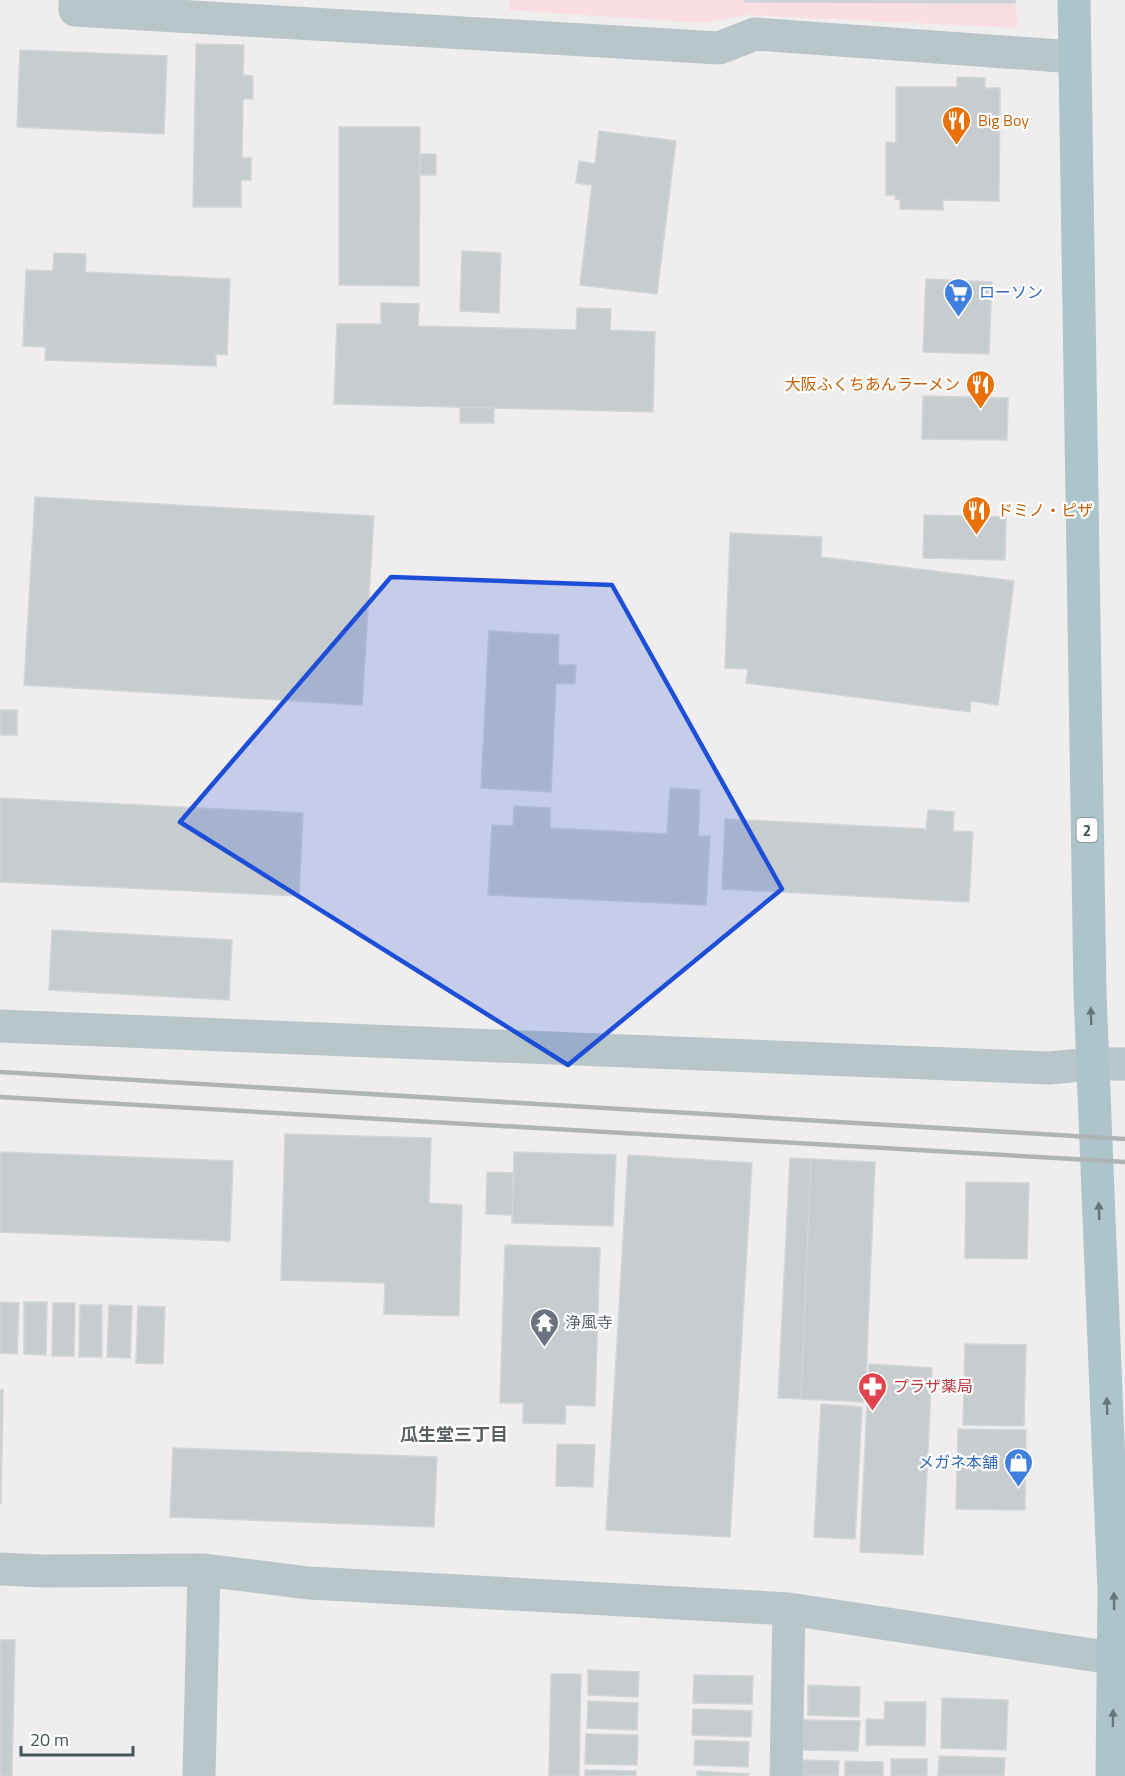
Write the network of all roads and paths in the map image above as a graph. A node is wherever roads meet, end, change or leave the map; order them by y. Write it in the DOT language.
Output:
graph roads {
  1 [pos="75,0"];
  2 [pos="1074,0"];
  3 [pos="1074,57"];
  4 [pos="0,1026"];
  5 [pos="1093,1064"];
  6 [pos="1125,1064"];
  7 [pos="0,1569"];
  8 [pos="204,1570"];
  9 [pos="789,1609"];
  10 [pos="1120,1660"];
  11 [pos="199,1776"];
  12 [pos="786,1776"];
  13 [pos="1112,1776"];
  1 -- 3 [label="street"];
  2 -- 3 [label="main road, 2"];
  5 -- 3 [label="main road, 2, one-way"];
  4 -- 5 [label="street"];
  5 -- 6 [label="street"];
  10 -- 5 [label="main road, 2, one-way"];
  7 -- 8 [label="street"];
  8 -- 9 [label="street"];
  8 -- 11 [label="street"];
  9 -- 10 [label="street"];
  9 -- 12 [label="street"];
  13 -- 10 [label="main road, 2, one-way"];
}
